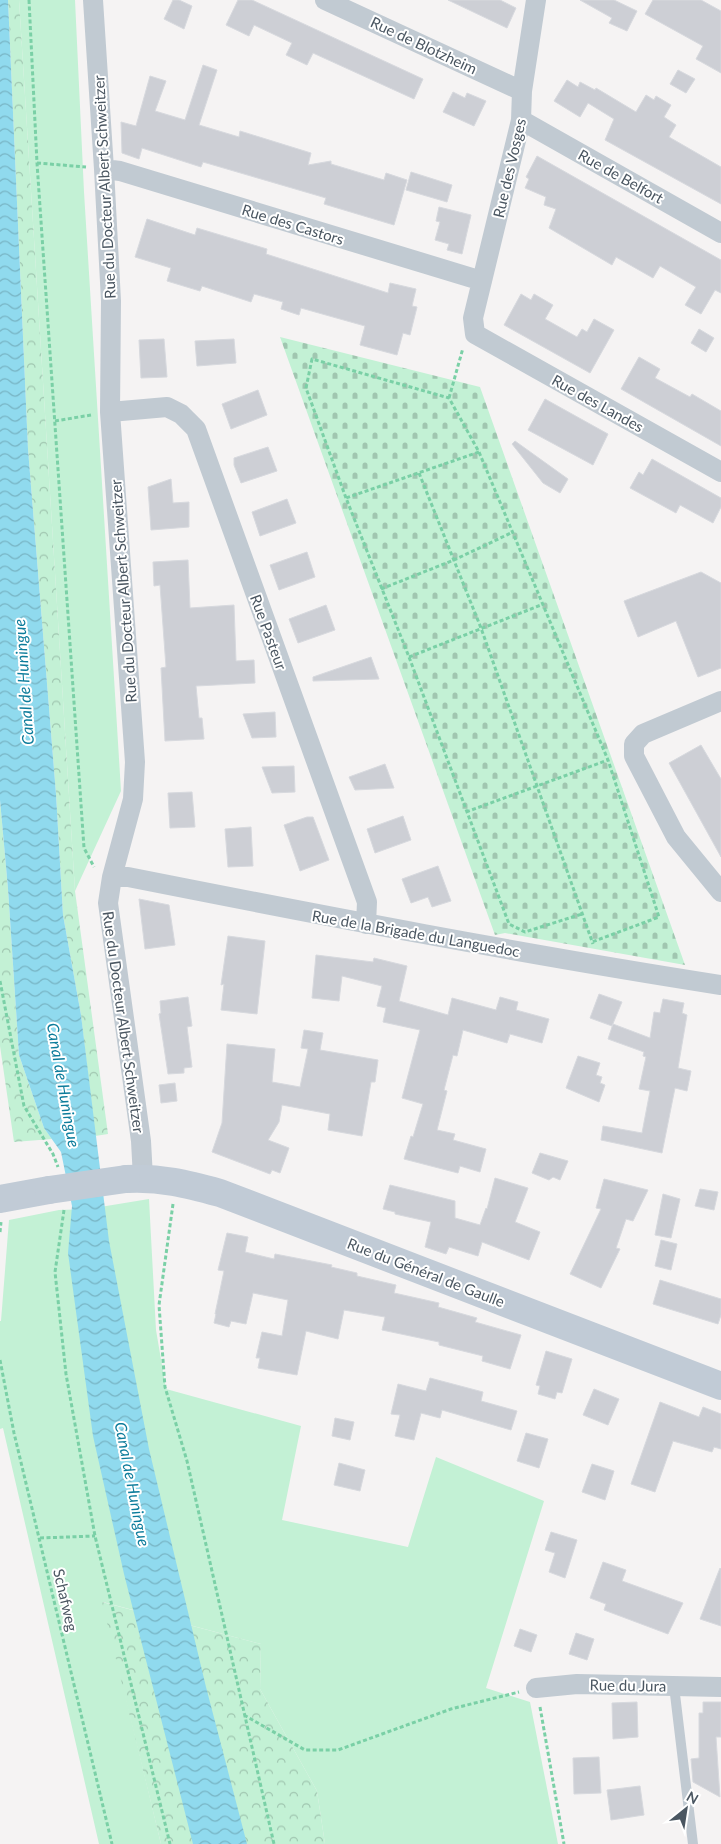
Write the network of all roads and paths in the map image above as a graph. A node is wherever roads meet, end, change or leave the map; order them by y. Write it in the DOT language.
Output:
graph roads {
  1 [pos="29,0"];
  2 [pos="93,0"];
  3 [pos="325,0"];
  4 [pos="536,0"];
  5 [pos="522,91"];
  6 [pos="521,120"];
  7 [pos="37,163"];
  8 [pos="104,169"];
  9 [pos="721,233"];
  10 [pos="482,281"];
  11 [pos="475,334"];
  12 [pos="449,398"];
  13 [pos="110,412"];
  14 [pos="55,422"];
  15 [pos="479,452"];
  16 [pos="721,472"];
  17 [pos="419,473"];
  18 [pos="346,498"];
  19 [pos="511,534"];
  20 [pos="454,560"];
  21 [pos="382,589"];
  22 [pos="541,605"];
  23 [pos="481,628"];
  24 [pos="409,657"];
  25 [pos="721,701"];
  26 [pos="608,760"];
  27 [pos="537,786"];
  28 [pos="466,812"];
  29 [pos="112,877"];
  30 [pos="721,892"];
  31 [pos="582,914"];
  32 [pos="366,924"];
  33 [pos="592,942"];
  34 [pos="600,966"];
  35 [pos="0,981"];
  36 [pos="721,985"];
  37 [pos="134,1178"];
  38 [pos="176,1181"];
  39 [pos="58,1190"];
  40 [pos="0,1196"];
  41 [pos="0,1360"];
  42 [pos="721,1386"];
  43 [pos="95,1536"];
  44 [pos="40,1538"];
  45 [pos="674,1686"];
  46 [pos="721,1687"];
  47 [pos="536,1688"];
  48 [pos="244,1715"];
  49 [pos="112,1844"];
  50 [pos="170,1844"];
  51 [pos="274,1844"];
  52 [pos="564,1844"];
  53 [pos="693,1844"];
  1 -- 7 [label="path"];
  2 -- 8 [label="street, Rue du Docteur Albert Schweitzer"];
  3 -- 5 [label="street, Rue de Blotzheim"];
  4 -- 5 [label="street, Rue des Vosges"];
  5 -- 6 [label="street, Rue des Vosges"];
  6 -- 9 [label="street, Rue de Belfort"];
  6 -- 10 [label="street, Rue des Vosges"];
  7 -- 8 [label="path"];
  7 -- 14 [label="path"];
  8 -- 10 [label="street, Rue des Castors"];
  8 -- 13 [label="street, Rue du Docteur Albert Schweitzer"];
  10 -- 11 [label="street, Rue des Vosges"];
  11 -- 12 [label="path"];
  11 -- 16 [label="street, Rue des Landes"];
  12 -- 15 [label="path"];
  12 -- 18 [label="path"];
  13 -- 14 [label="path"];
  13 -- 29 [label="street, Rue du Docteur Albert Schweitzer"];
  13 -- 32 [label="street, Rue Pasteur"];
  14 -- 29 [label="path"];
  15 -- 17 [label="path"];
  15 -- 19 [label="path"];
  17 -- 18 [label="path"];
  17 -- 20 [label="path"];
  18 -- 21 [label="path"];
  19 -- 20 [label="path"];
  19 -- 22 [label="path"];
  20 -- 21 [label="path"];
  20 -- 23 [label="path"];
  21 -- 24 [label="path"];
  22 -- 23 [label="path"];
  22 -- 26 [label="path"];
  23 -- 24 [label="path"];
  23 -- 27 [label="path"];
  24 -- 28 [label="path"];
  25 -- 30 [label="street"];
  26 -- 27 [label="path"];
  26 -- 33 [label="path"];
  27 -- 28 [label="path"];
  27 -- 31 [label="path"];
  28 -- 31 [label="path"];
  29 -- 32 [label="street, Rue de la Brigade du Languedoc"];
  29 -- 37 [label="street, Rue du Docteur Albert Schweitzer"];
  31 -- 33 [label="path"];
  32 -- 34 [label="street, Rue de la Brigade du Languedoc"];
  33 -- 34 [label="path"];
  34 -- 36 [label="street, Rue de la Brigade du Languedoc"];
  35 -- 39 [label="path"];
  37 -- 38 [label="street, Rue du Général de Gaulle"];
  37 -- 39 [label="street, Rue du Général de Gaulle, bridge"];
  38 -- 42 [label="street, Rue du Général de Gaulle"];
  38 -- 48 [label="path"];
  39 -- 40 [label="street, Rue du Général de Gaulle"];
  39 -- 43 [label="path"];
  41 -- 44 [label="path, Schafweg"];
  43 -- 44 [label="path"];
  43 -- 50 [label="path"];
  44 -- 49 [label="path, Schafweg"];
  45 -- 46 [label="street, Rue du Jura"];
  45 -- 47 [label="street, Rue du Jura"];
  45 -- 53 [label="lane"];
  47 -- 48 [label="path"];
  47 -- 52 [label="path"];
  48 -- 51 [label="path"];
}
